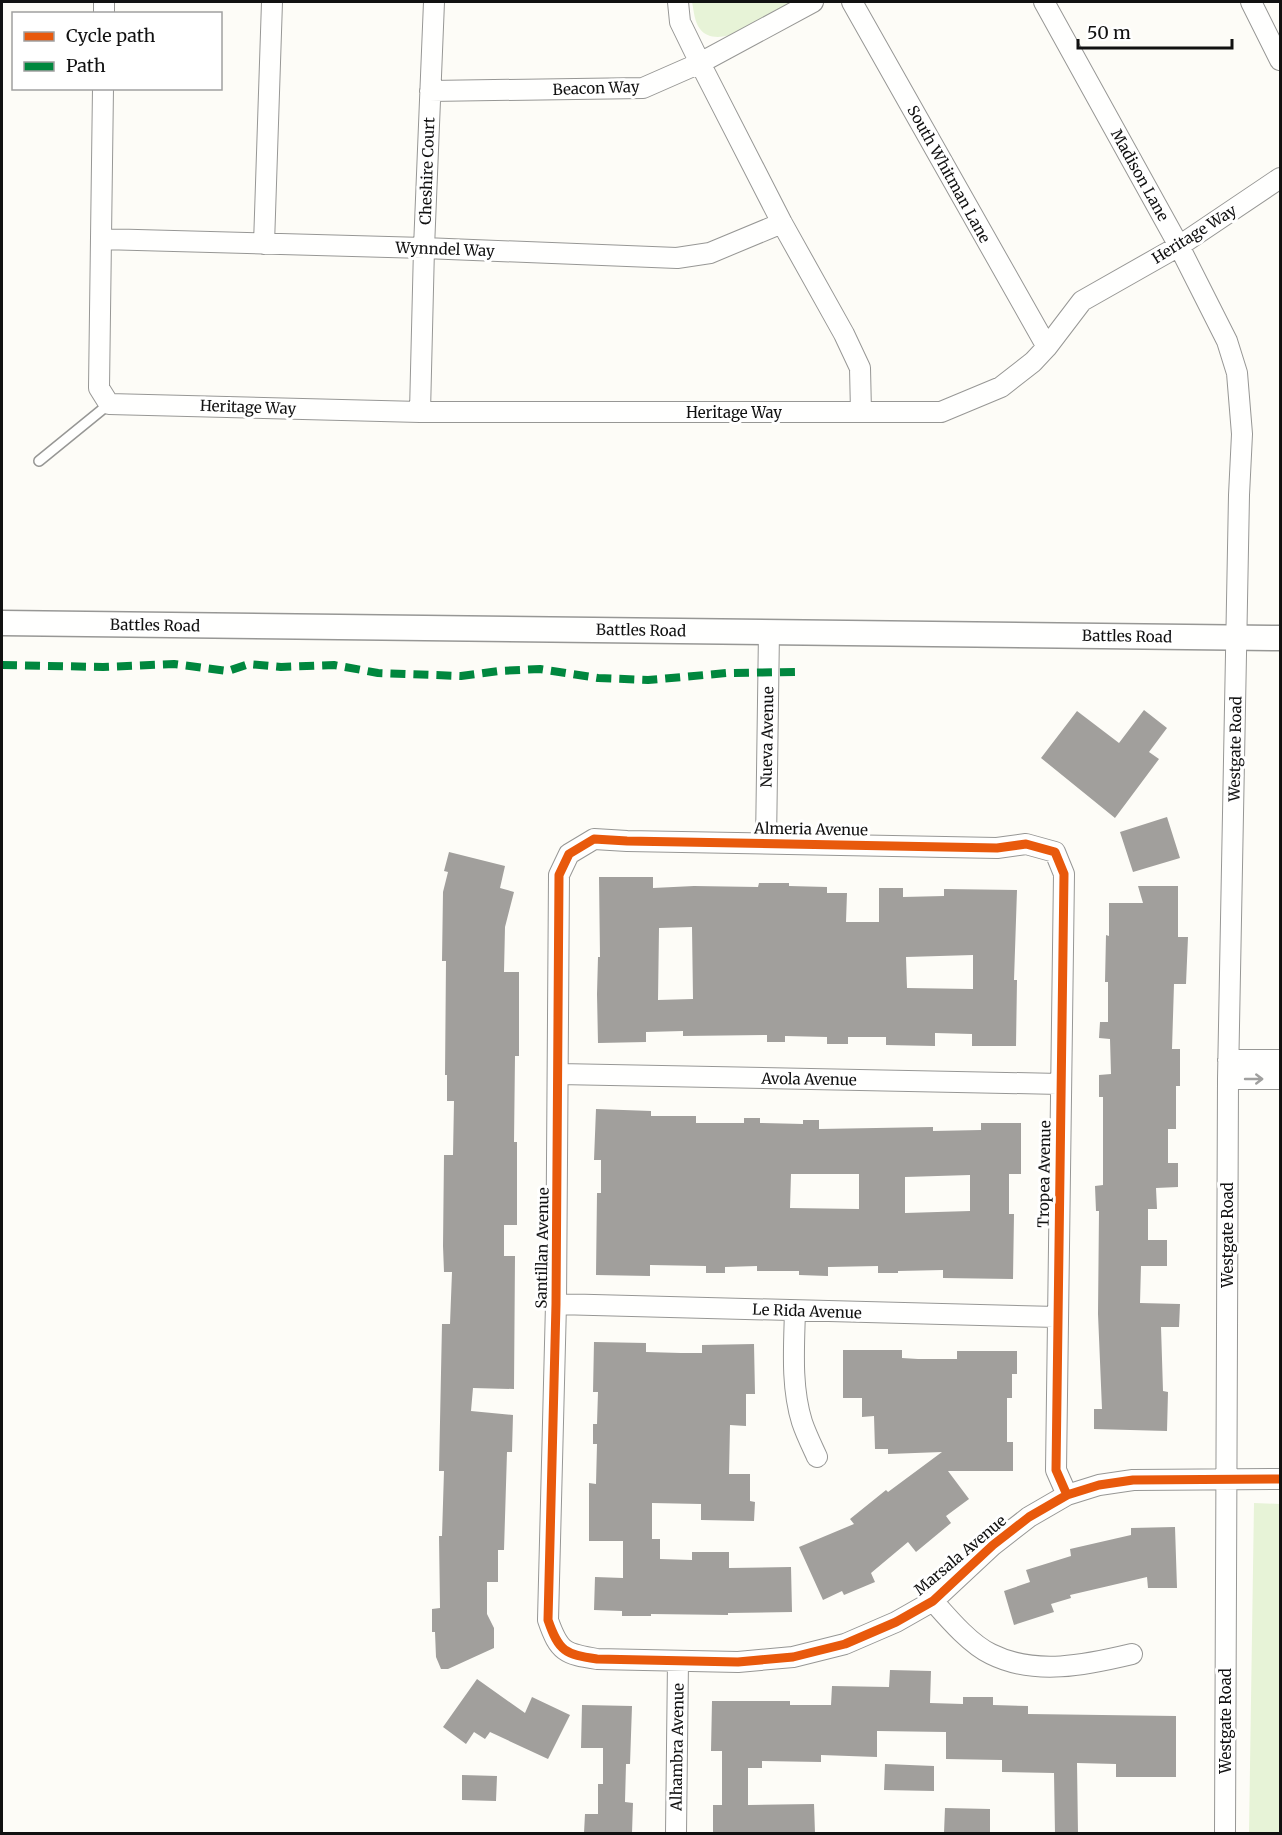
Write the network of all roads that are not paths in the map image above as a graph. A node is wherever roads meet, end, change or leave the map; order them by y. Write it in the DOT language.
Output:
graph roads {
  1 [pos="272,2"];
  2 [pos="434,2"];
  3 [pos="678,2"];
  4 [pos="813,2"];
  5 [pos="852,2"];
  6 [pos="1044,2"];
  7 [pos="1251,2"];
  8 [pos="1281,60"];
  9 [pos="700,63"];
  10 [pos="103,90"];
  11 [pos="430,91"];
  12 [pos="1281,178"];
  13 [pos="782,223"];
  14 [pos="101,239"];
  15 [pos="264,244"];
  16 [pos="1179,246"];
  17 [pos="424,248"];
  18 [pos="1047,347"];
  19 [pos="109,404"];
  20 [pos="420,412"];
  21 [pos="861,412"];
  22 [pos="39,462"];
  23 [pos="2,623"];
  24 [pos="769,631"];
  25 [pos="1238,637"];
  26 [pos="1281,638"];
  27 [pos="766,843"];
  28 [pos="1055,852"];
  29 [pos="569,854"];
  30 [pos="1281,1060"];
  31 [pos="1228,1069"];
  32 [pos="559,1074"];
  33 [pos="1281,1079"];
  34 [pos="1060,1084"];
  35 [pos="556,1304"];
  36 [pos="795,1311"];
  37 [pos="1057,1317"];
  38 [pos="817,1457"];
  39 [pos="1226,1478"];
  40 [pos="1281,1479"];
  41 [pos="1067,1495"];
  42 [pos="933,1601"];
  43 [pos="556,1642"];
  44 [pos="1132,1654"];
  45 [pos="678,1661"];
  46 [pos="676,1833"];
  47 [pos="1225,1833"];
  1 -- 15 [label="street"];
  2 -- 11 [label="street, Cheshire Court"];
  3 -- 9 [label="street"];
  4 -- 9 [label="street, Beacon Way"];
  5 -- 18 [label="street, South Whitman Lane"];
  6 -- 16 [label="street, Madison Lane"];
  7 -- 8 [label="street"];
  9 -- 11 [label="street, Beacon Way"];
  9 -- 13 [label="street"];
  10 -- 14 [label="street"];
  11 -- 17 [label="street, Cheshire Court"];
  12 -- 16 [label="street, Heritage Way"];
  13 -- 17 [label="street, Wynndel Way"];
  13 -- 21 [label="street"];
  14 -- 15 [label="street, Wynndel Way"];
  14 -- 19 [label="street"];
  15 -- 17 [label="street, Wynndel Way"];
  16 -- 18 [label="street, Heritage Way"];
  16 -- 25 [label="street, Madison Lane"];
  17 -- 20 [label="street, Cheshire Court"];
  18 -- 21 [label="street, Heritage Way"];
  19 -- 20 [label="street, Heritage Way"];
  19 -- 22 [label="lane"];
  20 -- 21 [label="street, Heritage Way"];
  23 -- 24 [label="street, Battles Road"];
  24 -- 25 [label="street, Battles Road"];
  24 -- 27 [label="street, Nueva Avenue"];
  25 -- 26 [label="street, Battles Road"];
  25 -- 31 [label="street, Westgate Road"];
  27 -- 28 [label="street, Almeria Avenue"];
  27 -- 29 [label="street, Almeria Avenue"];
  28 -- 34 [label="street, Tropea Avenue"];
  29 -- 32 [label="street, Santillan Avenue"];
  30 -- 31 [label="street"];
  31 -- 33 [label="street, one-way"];
  31 -- 39 [label="street, Westgate Road"];
  32 -- 34 [label="street, Avola Avenue"];
  32 -- 35 [label="street, Santillan Avenue"];
  34 -- 37 [label="street, Tropea Avenue"];
  35 -- 36 [label="street, Le Rida Avenue"];
  35 -- 43 [label="street, Santillan Avenue"];
  36 -- 37 [label="street, Le Rida Avenue"];
  36 -- 38 [label="street"];
  37 -- 41 [label="street, Tropea Avenue"];
  39 -- 40 [label="street, Marsala Avenue"];
  39 -- 41 [label="street, Marsala Avenue"];
  39 -- 47 [label="street, Westgate Road"];
  41 -- 42 [label="street, Marsala Avenue"];
  42 -- 44 [label="street"];
  42 -- 45 [label="street, Marsala Avenue"];
  43 -- 45 [label="street, Marsala Avenue"];
  45 -- 46 [label="street, Alhambra Avenue"];
}
